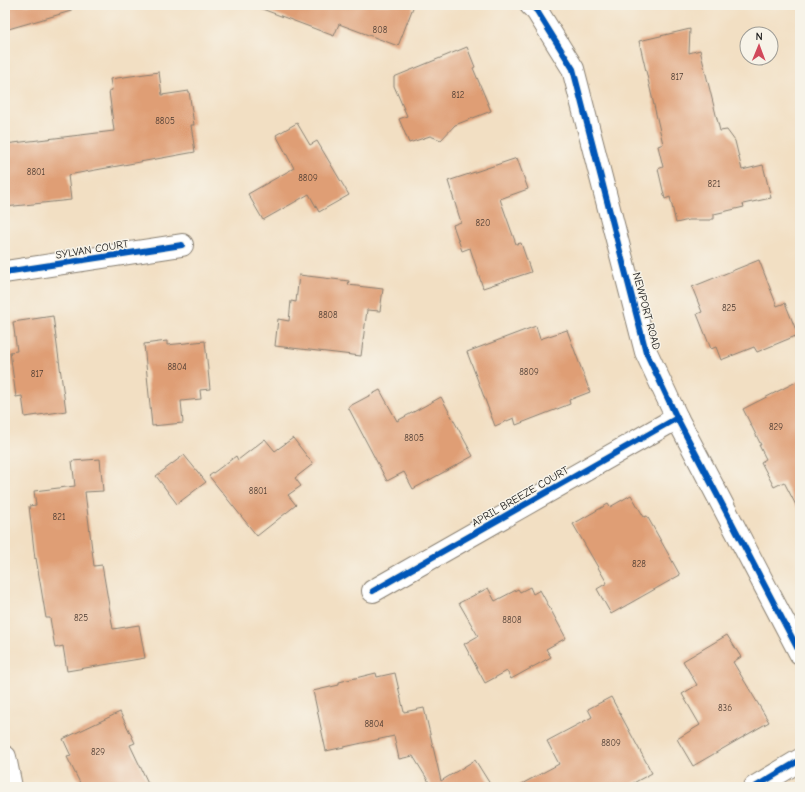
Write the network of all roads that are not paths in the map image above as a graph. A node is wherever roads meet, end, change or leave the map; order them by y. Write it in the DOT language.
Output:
graph roads {
  1 [pos="531,5"];
  2 [pos="182,245"];
  3 [pos="5,272"];
  4 [pos="678,418"];
  5 [pos="373,591"];
  6 [pos="800,653"];
  7 [pos="5,757"];
  8 [pos="800,760"];
  9 [pos="11,787"];
  10 [pos="755,787"];
  1 -- 4 [label="street, NEWPORT ROAD"];
  2 -- 3 [label="street, SYLVAN COURT"];
  4 -- 5 [label="street, APRIL BREEZE COURT"];
  4 -- 6 [label="street, NEWPORT ROAD"];
  7 -- 9 [label="street"];
  8 -- 10 [label="street"];
}
